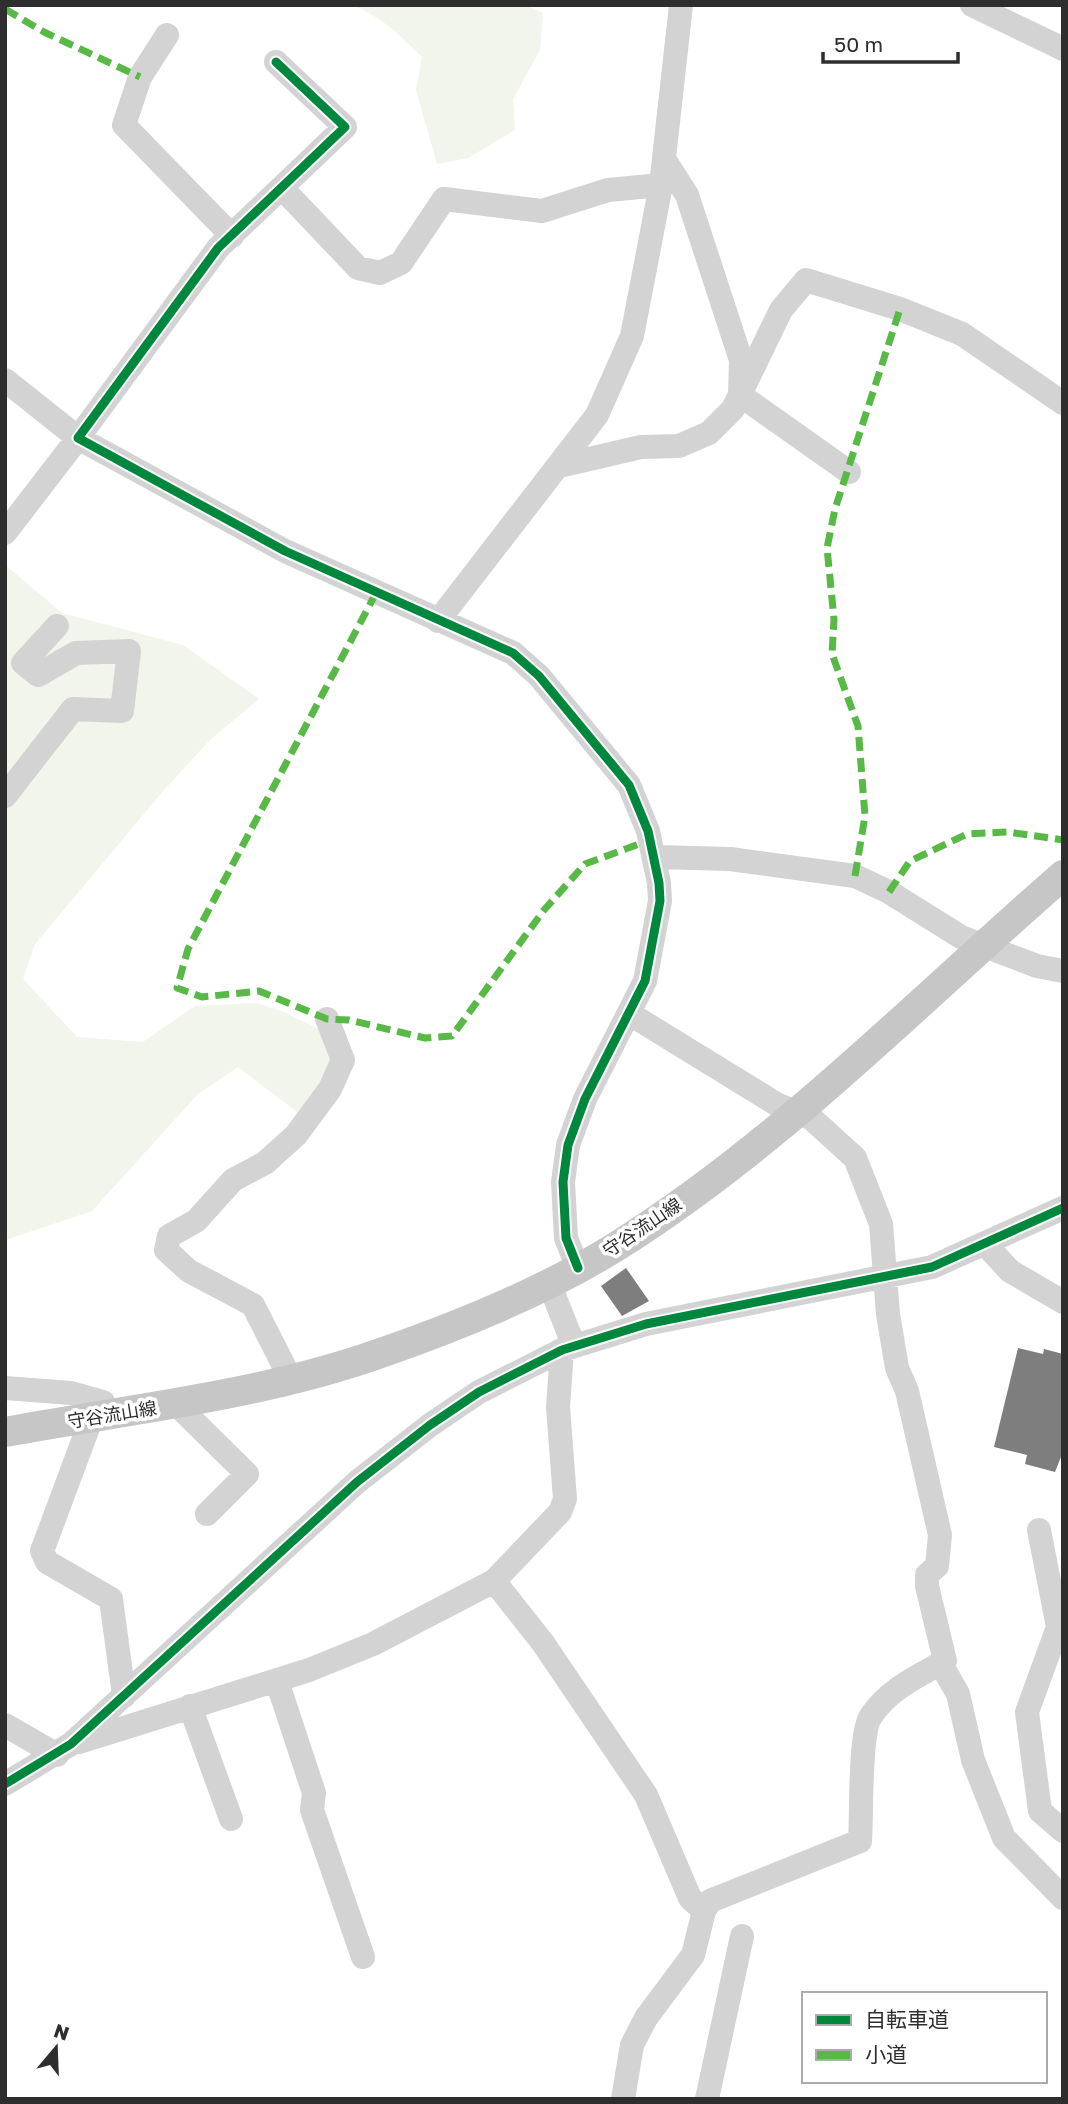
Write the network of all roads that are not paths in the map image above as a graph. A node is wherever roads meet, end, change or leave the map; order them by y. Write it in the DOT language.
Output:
graph roads {
  1 [pos="681,5"];
  2 [pos="972,5"];
  3 [pos="167,35"];
  4 [pos="1063,49"];
  5 [pos="276,62"];
  6 [pos="664,159"];
  7 [pos="662,185"];
  8 [pos="283,189"];
  9 [pos="232,236"];
  10 [pos="5,380"];
  11 [pos="740,395"];
  12 [pos="1063,403"];
  13 [pos="78,438"];
  14 [pos="559,466"];
  15 [pos="849,472"];
  16 [pos="5,533"];
  17 [pos="438,621"];
  18 [pos="57,625"];
  19 [pos="5,796"];
  20 [pos="656,857"];
  21 [pos="1063,875"];
  22 [pos="982,945"];
  23 [pos="1063,971"];
  24 [pos="630,1014"];
  25 [pos="327,1019"];
  26 [pos="795,1112"];
  27 [pos="1063,1208"];
  28 [pos="986,1245"];
  29 [pos="578,1268"];
  30 [pos="884,1276"];
  31 [pos="549,1283"];
  32 [pos="1063,1302"];
  33 [pos="568,1348"];
  34 [pos="289,1381"];
  35 [pos="5,1388"];
  36 [pos="175,1403"];
  37 [pos="99,1416"];
  38 [pos="5,1432"];
  39 [pos="207,1514"];
  40 [pos="1040,1530"];
  41 [pos="494,1581"];
  42 [pos="1060,1628"];
  43 [pos="941,1664"];
  44 [pos="277,1681"];
  45 [pos="124,1696"];
  46 [pos="190,1706"];
  47 [pos="5,1725"];
  48 [pos="64,1750"];
  49 [pos="5,1784"];
  50 [pos="231,1819"];
  51 [pos="1063,1831"];
  52 [pos="1063,1898"];
  53 [pos="704,1911"];
  54 [pos="743,1936"];
  55 [pos="363,1957"];
  56 [pos="623,2099"];
  57 [pos="707,2099"];
  1 -- 6 [label="street"];
  2 -- 4 [label="street"];
  3 -- 9 [label="street"];
  5 -- 8 [label="street"];
  6 -- 7 [label="street"];
  6 -- 11 [label="street"];
  7 -- 8 [label="street"];
  7 -- 14 [label="street"];
  8 -- 9 [label="street"];
  9 -- 13 [label="street"];
  10 -- 13 [label="street"];
  11 -- 12 [label="street"];
  11 -- 14 [label="street"];
  11 -- 15 [label="street"];
  13 -- 16 [label="street"];
  13 -- 17 [label="street"];
  14 -- 17 [label="street"];
  17 -- 20 [label="street"];
  18 -- 19 [label="street"];
  20 -- 22 [label="street"];
  20 -- 24 [label="street"];
  21 -- 22 [label="main road, 守谷流山線"];
  22 -- 23 [label="street"];
  22 -- 26 [label="main road, 守谷流山線"];
  24 -- 26 [label="street"];
  24 -- 29 [label="street"];
  25 -- 34 [label="street"];
  26 -- 29 [label="main road, 守谷流山線"];
  26 -- 30 [label="street"];
  27 -- 28 [label="street"];
  28 -- 30 [label="street"];
  28 -- 32 [label="street"];
  29 -- 31 [label="main road, 守谷流山線"];
  30 -- 33 [label="street"];
  30 -- 43 [label="street"];
  31 -- 33 [label="street"];
  31 -- 34 [label="main road, 守谷流山線"];
  33 -- 41 [label="street"];
  33 -- 45 [label="street"];
  34 -- 36 [label="main road, 守谷流山線"];
  35 -- 37 [label="street"];
  36 -- 37 [label="main road, 守谷流山線"];
  36 -- 39 [label="street"];
  37 -- 38 [label="main road, 守谷流山線"];
  37 -- 45 [label="street"];
  40 -- 42 [label="street"];
  41 -- 44 [label="street"];
  41 -- 53 [label="street"];
  42 -- 51 [label="street"];
  43 -- 52 [label="street"];
  43 -- 53 [label="street"];
  44 -- 46 [label="street"];
  44 -- 55 [label="street"];
  45 -- 48 [label="street"];
  46 -- 48 [label="street"];
  46 -- 50 [label="street"];
  47 -- 48 [label="street"];
  48 -- 49 [label="street"];
  53 -- 56 [label="street"];
  54 -- 57 [label="street"];
}
